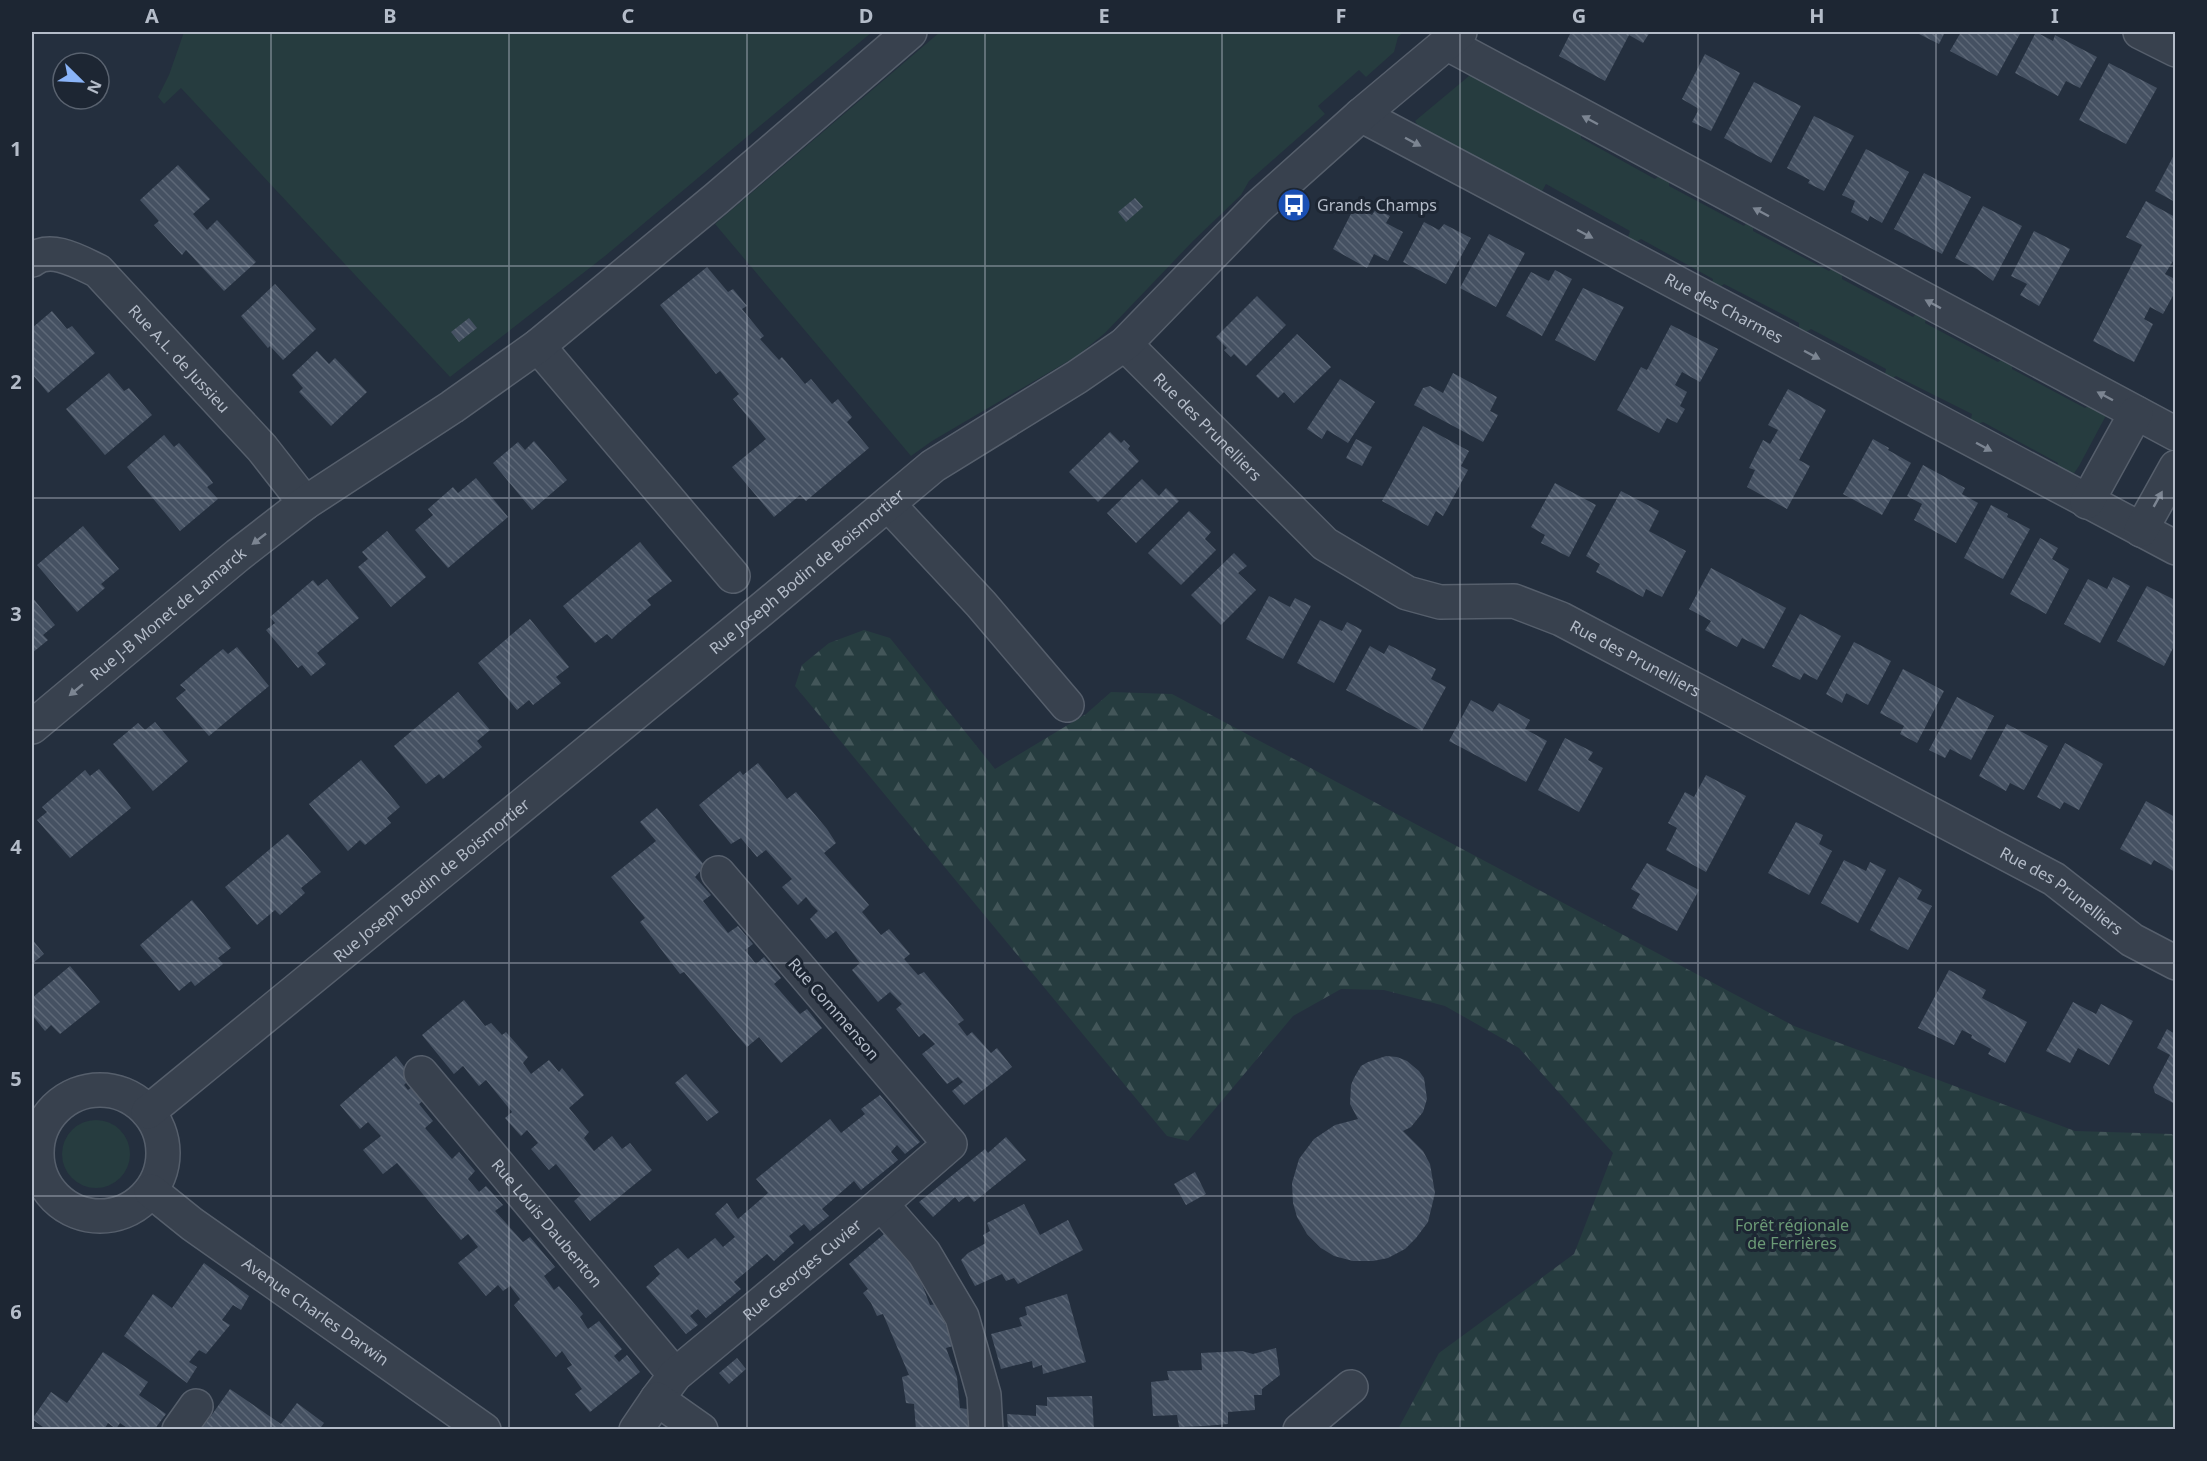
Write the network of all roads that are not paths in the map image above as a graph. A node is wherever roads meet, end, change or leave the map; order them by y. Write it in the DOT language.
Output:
graph roads {
  1 [pos="909,32"];
  2 [pos="2140,32"];
  3 [pos="1453,37"];
  4 [pos="2175,50"];
  5 [pos="1361,115"];
  6 [pos="32,260"];
  7 [pos="1125,344"];
  8 [pos="538,346"];
  9 [pos="2136,413"];
  10 [pos="2172,424"];
  11 [pos="2175,467"];
  12 [pos="2087,502"];
  13 [pos="305,503"];
  14 [pos="888,504"];
  15 [pos="2141,530"];
  16 [pos="2175,548"];
  17 [pos="732,576"];
  18 [pos="1067,705"];
  19 [pos="32,727"];
  20 [pos="718,873"];
  21 [pos="2175,963"];
  22 [pos="421,1073"];
  23 [pos="41,1104"];
  24 [pos="148,1112"];
  25 [pos="950,1144"];
  26 [pos="151,1191"];
  27 [pos="40,1199"];
  28 [pos="881,1204"];
  29 [pos="666,1387"];
  30 [pos="1351,1387"];
  31 [pos="484,1430"];
  32 [pos="636,1430"];
  33 [pos="701,1430"];
  34 [pos="986,1430"];
  35 [pos="1300,1430"];
  1 -- 8 [label="street, Rue J-B Monet de Lamarck"];
  2 -- 4 [label="street"];
  3 -- 5 [label="street, Rue Joseph Bodin de Boismortier"];
  9 -- 3 [label="street, one-way"];
  5 -- 7 [label="street, Rue Joseph Bodin de Boismortier"];
  5 -- 12 [label="street, Rue des Charmes, one-way"];
  6 -- 13 [label="street, Rue A.L. de Jussieu"];
  7 -- 14 [label="street, Rue Joseph Bodin de Boismortier"];
  7 -- 21 [label="street, Rue des Prunelliers"];
  8 -- 13 [label="street, Rue J-B Monet de Lamarck"];
  8 -- 17 [label="street"];
  9 -- 10 [label="street"];
  9 -- 12 [label="street"];
  15 -- 11 [label="street, one-way"];
  12 -- 15 [label="street, Rue des Charmes"];
  13 -- 19 [label="street, Rue J-B Monet de Lamarck, one-way"];
  14 -- 18 [label="street"];
  14 -- 24 [label="street, Rue Joseph Bodin de Boismortier"];
  15 -- 16 [label="street, Rue des Charmes"];
  20 -- 25 [label="street, Rue Commenson"];
  22 -- 29 [label="street, Rue Louis Daubenton"];
  23 -- 24 [label="street"];
  23 -- 27 [label="street"];
  24 -- 26 [label="street"];
  25 -- 28 [label="street, Rue Georges Cuvier"];
  26 -- 27 [label="street"];
  26 -- 31 [label="street, Avenue Charles Darwin"];
  28 -- 29 [label="street, Rue Georges Cuvier"];
  28 -- 34 [label="street"];
  29 -- 32 [label="street"];
  29 -- 33 [label="street"];
  30 -- 35 [label="street"];
}
